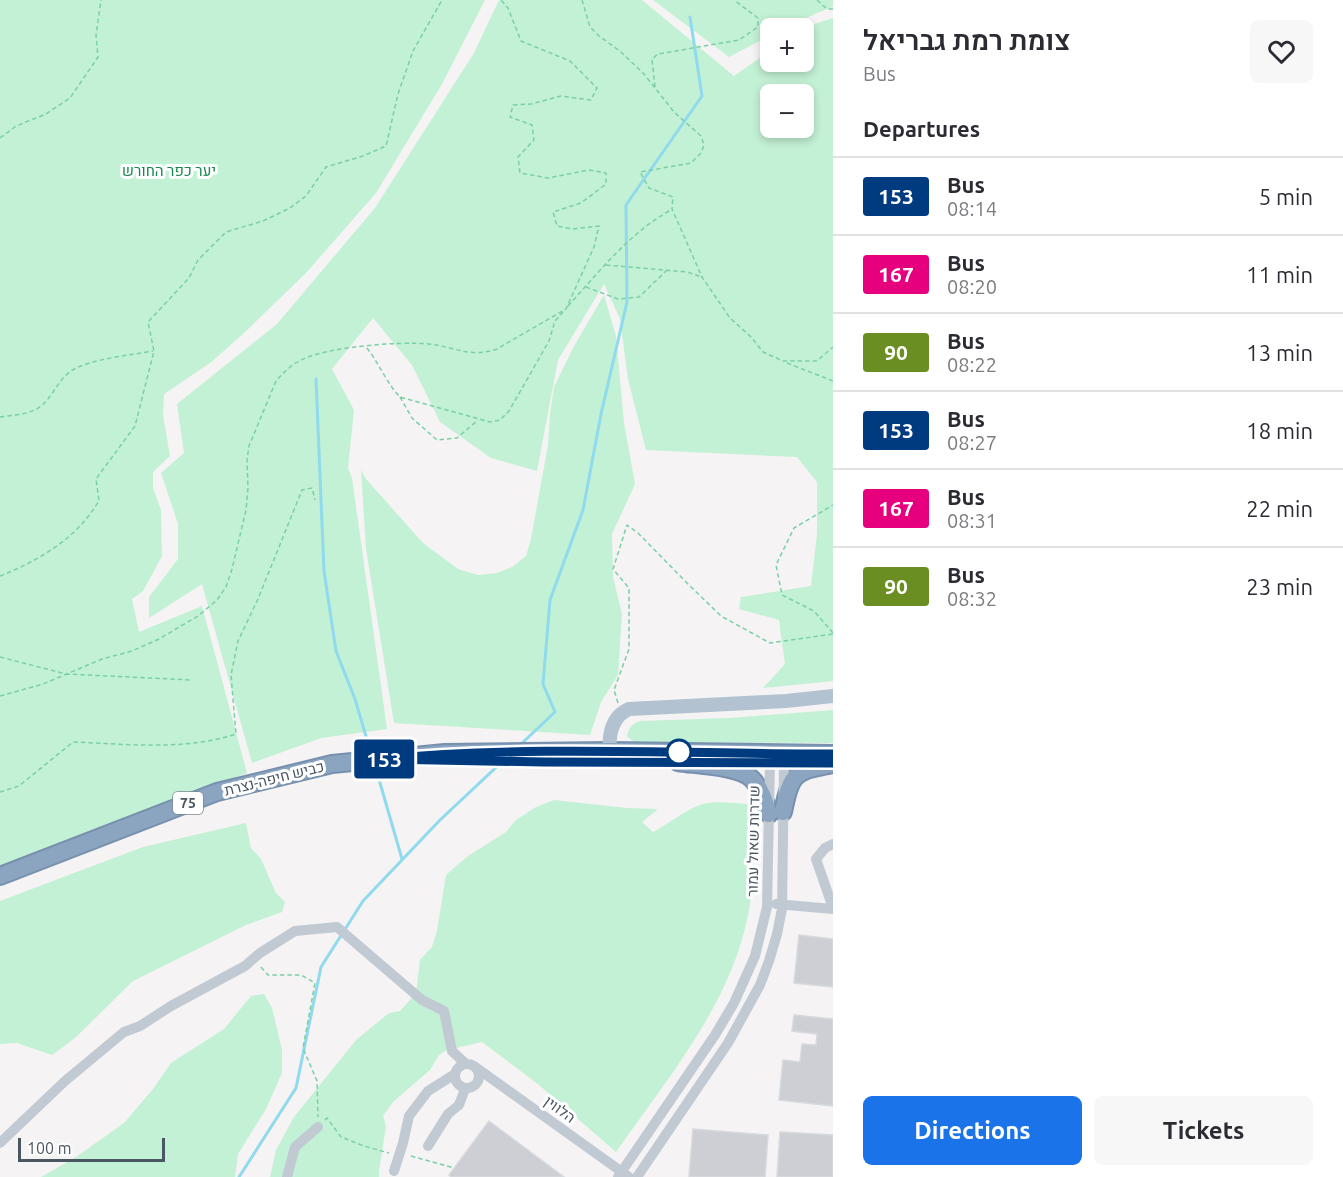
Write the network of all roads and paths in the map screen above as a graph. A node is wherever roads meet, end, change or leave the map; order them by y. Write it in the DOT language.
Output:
graph roads {
  1 [pos="101,0"];
  2 [pos="442,0"];
  3 [pos="501,0"];
  4 [pos="582,0"];
  5 [pos="734,0"];
  6 [pos="817,0"];
  7 [pos="833,9"];
  8 [pos="655,88"];
  9 [pos="0,138"];
  10 [pos="672,209"];
  11 [pos="605,264"];
  12 [pos="666,270"];
  13 [pos="702,277"];
  14 [pos="586,287"];
  15 [pos="566,309"];
  16 [pos="366,347"];
  17 [pos="833,347"];
  18 [pos="154,351"];
  19 [pos="783,362"];
  20 [pos="833,381"];
  21 [pos="400,397"];
  22 [pos="0,417"];
  23 [pos="478,419"];
  24 [pos="315,500"];
  25 [pos="833,505"];
  26 [pos="0,576"];
  27 [pos="833,634"];
  28 [pos="0,657"];
  29 [pos="66,674"];
  30 [pos="192,680"];
  31 [pos="0,696"];
  32 [pos="833,696"];
  33 [pos="620,713"];
  34 [pos="833,754"];
  35 [pos="610,757"];
  36 [pos="776,759"];
  37 [pos="678,762"];
  38 [pos="833,763"];
  39 [pos="0,792"];
  40 [pos="776,813"];
  41 [pos="833,844"];
  42 [pos="0,876"];
  43 [pos="767,904"];
  44 [pos="782,905"];
  45 [pos="833,908"];
  46 [pos="260,953"];
  47 [pos="470,1065"];
  48 [pos="455,1074"];
  49 [pos="465,1089"];
  50 [pos="318,1126"];
  51 [pos="0,1143"];
  52 [pos="428,1146"];
  53 [pos="399,1155"];
  54 [pos="454,1168"];
  55 [pos="394,1171"];
  56 [pos="623,1175"];
  57 [pos="287,1177"];
  58 [pos="637,1177"];
  1 -- 9 [label="path"];
  2 -- 18 [label="path"];
  3 -- 15 [label="path"];
  4 -- 8 [label="path"];
  5 -- 8 [label="path"];
  6 -- 7 [label="path"];
  8 -- 10 [label="path"];
  10 -- 11 [label="path"];
  10 -- 13 [label="path"];
  11 -- 12 [label="path"];
  11 -- 14 [label="path"];
  12 -- 13 [label="path"];
  12 -- 14 [label="path"];
  13 -- 19 [label="path"];
  14 -- 15 [label="path"];
  15 -- 16 [label="path"];
  15 -- 23 [label="path"];
  16 -- 21 [label="path"];
  16 -- 29 [label="path"];
  17 -- 19 [label="path"];
  18 -- 22 [label="path"];
  18 -- 26 [label="path"];
  19 -- 20 [label="path"];
  21 -- 23 [label="path"];
  21 -- 23 [label="path"];
  24 -- 39 [label="path"];
  25 -- 27 [label="path"];
  27 -- 33 [label="path"];
  28 -- 29 [label="path"];
  29 -- 30 [label="path"];
  29 -- 31 [label="path"];
  32 -- 33 [label="main road"];
  33 -- 35 [label="main road"];
  34 -- 36 [label="highway, כביש חיפה-נצרת / 75"];
  35 -- 36 [label="highway, כביש חיפה-נצרת / 75"];
  35 -- 37 [label="highway, כביש חיפה-נצרת / 75"];
  35 -- 42 [label="highway, כביש חיפה-נצרת / 75"];
  36 -- 37 [label="highway, כביש חיפה-נצרת / 75"];
  36 -- 38 [label="highway, כביש חיפה-נצרת / 75"];
  36 -- 40 [label="street, שדרות שאול עמור"];
  37 -- 40 [label="highway"];
  38 -- 40 [label="highway"];
  40 -- 43 [label="street, שדרות שאול עמור"];
  40 -- 44 [label="street, שדרות שאול עמור"];
  41 -- 45 [label="street"];
  43 -- 44 [label="street"];
  43 -- 56 [label="street, שדרות שאול עמור"];
  44 -- 45 [label="street"];
  44 -- 58 [label="street, שדרות שאול עמור"];
  46 -- 47 [label="street, הלווין"];
  46 -- 50 [label="path"];
  46 -- 51 [label="street"];
  47 -- 48 [label="street"];
  47 -- 49 [label="street"];
  47 -- 56 [label="street, הלווין"];
  48 -- 49 [label="street"];
  48 -- 53 [label="street"];
  49 -- 52 [label="street"];
  50 -- 53 [label="path"];
  50 -- 57 [label="street"];
  53 -- 54 [label="path"];
  53 -- 55 [label="street"];
}
